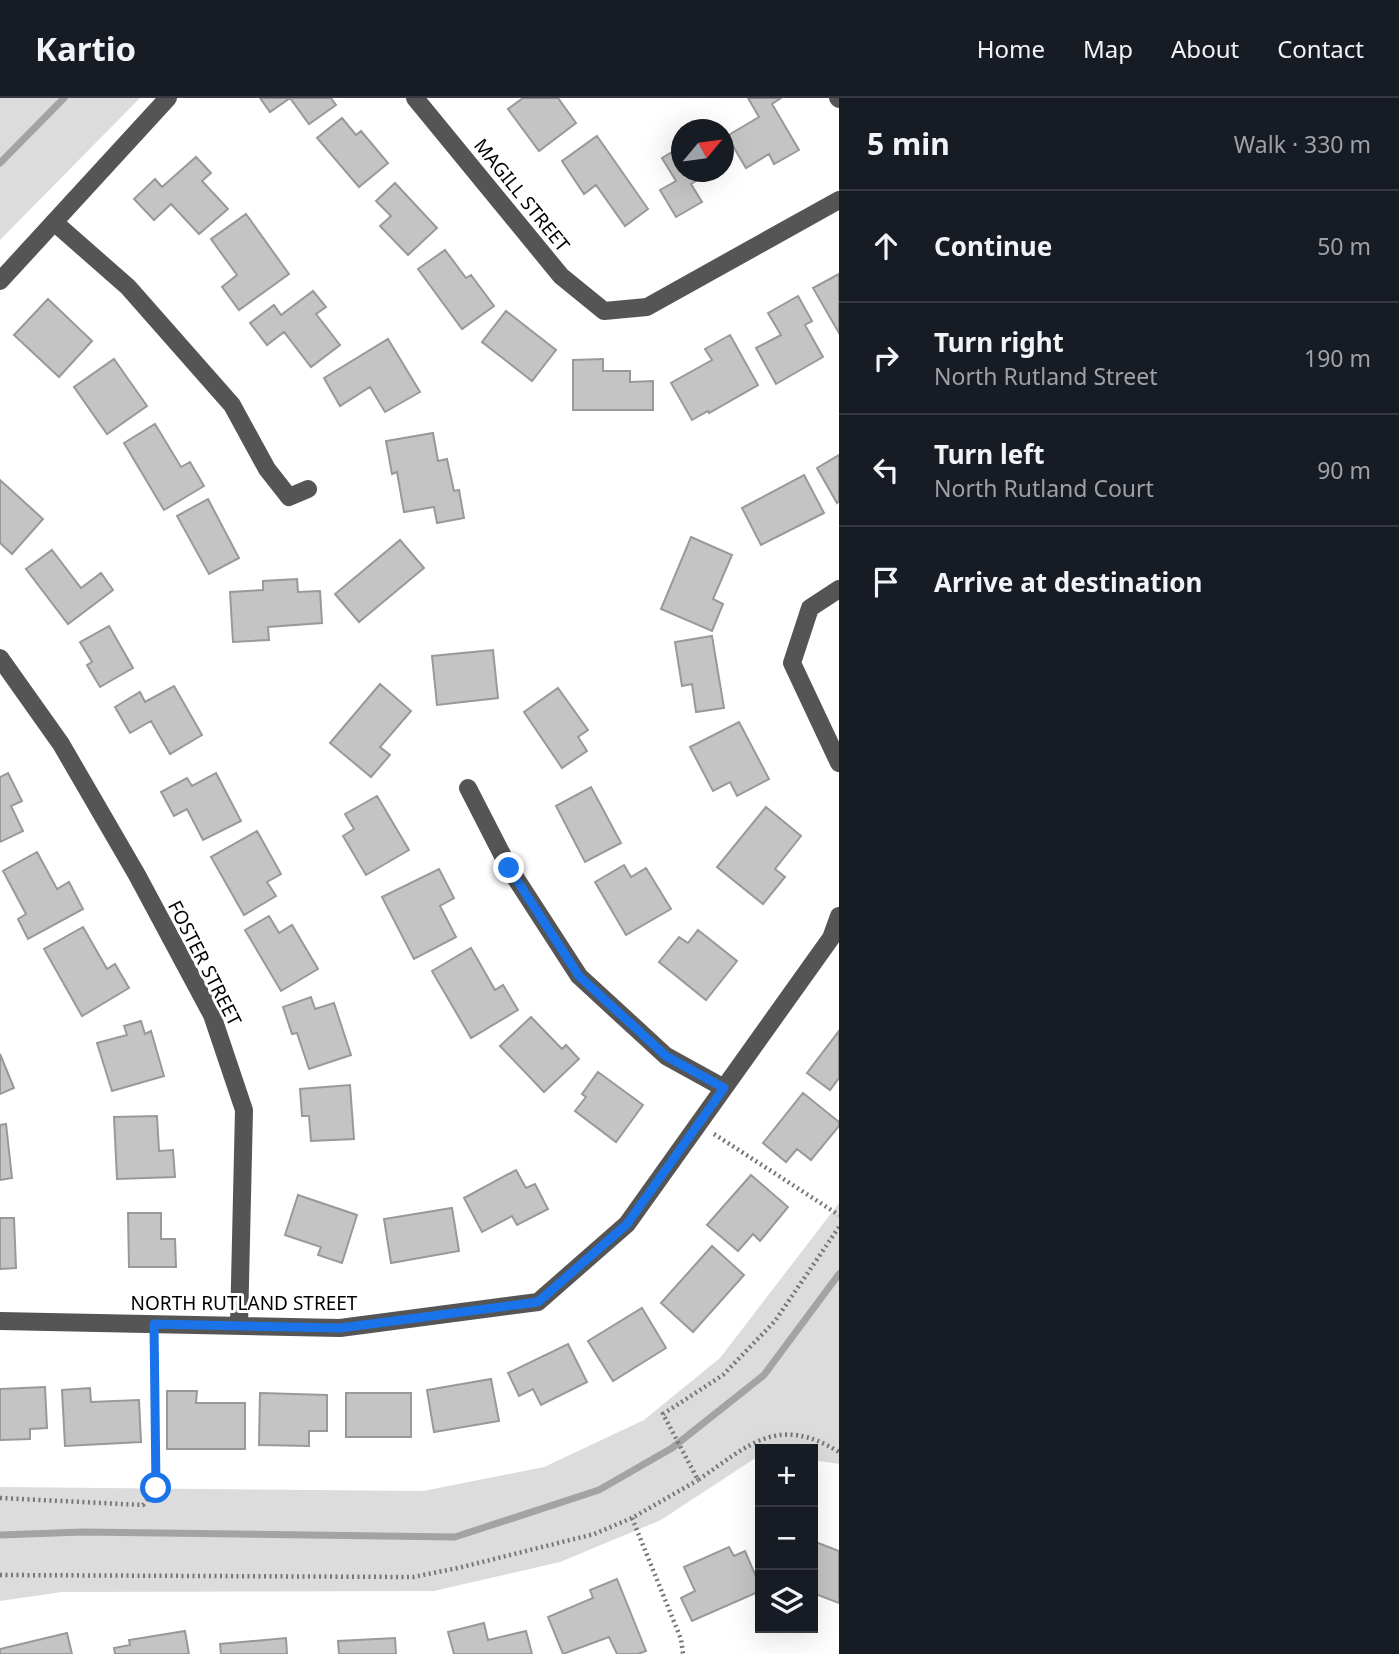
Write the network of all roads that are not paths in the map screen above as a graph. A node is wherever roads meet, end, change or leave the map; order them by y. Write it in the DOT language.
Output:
graph roads {
  1 [pos="168,98"];
  2 [pos="415,98"];
  3 [pos="839,200"];
  4 [pos="54,222"];
  5 [pos="0,281"];
  6 [pos="308,489"];
  7 [pos="839,589"];
  8 [pos="0,658"];
  9 [pos="839,763"];
  10 [pos="468,788"];
  11 [pos="839,916"];
  12 [pos="724,1088"];
  13 [pos="0,1321"];
  14 [pos="239,1326"];
  1 -- 4 [label="street"];
  2 -- 3 [label="street, MAGILL STREET"];
  4 -- 5 [label="street"];
  4 -- 6 [label="street"];
  7 -- 9 [label="street"];
  8 -- 14 [label="street, FOSTER STREET"];
  10 -- 12 [label="street"];
  11 -- 12 [label="street, NORTH RUTLAND STREET"];
  12 -- 14 [label="street, NORTH RUTLAND STREET"];
  13 -- 14 [label="street, NORTH RUTLAND STREET"];
}
